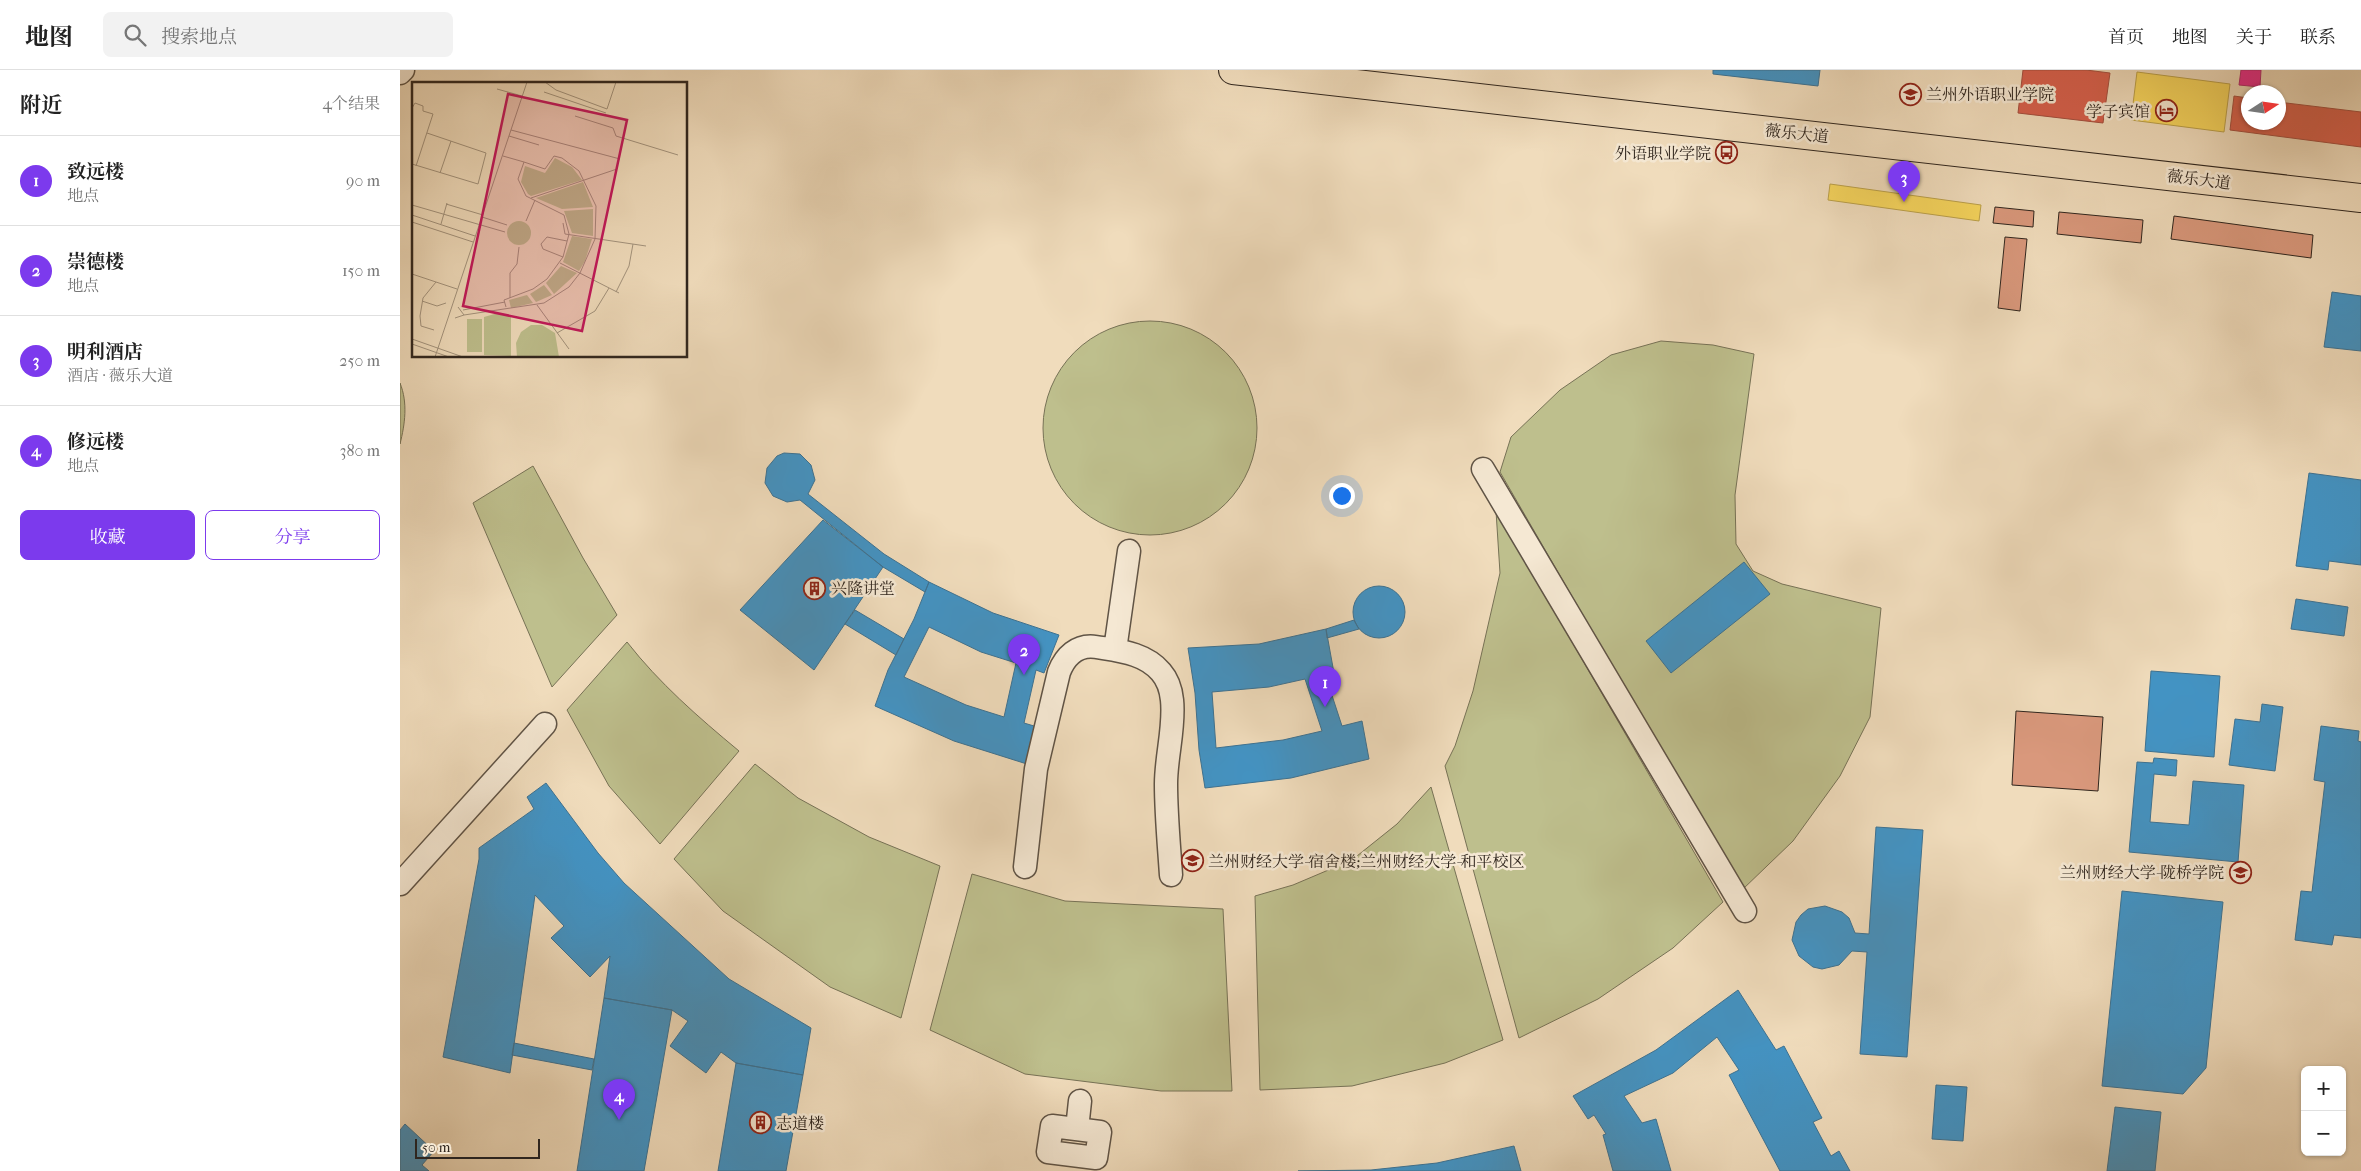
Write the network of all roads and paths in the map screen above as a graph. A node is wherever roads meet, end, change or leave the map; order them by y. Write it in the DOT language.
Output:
graph roads {
  1 [pos="403,70"];
  2 [pos="1241,70"];
  3 [pos="400,73"];
  4 [pos="2361,198"];
  5 [pos="1483,469"];
  6 [pos="1129,551"];
  7 [pos="1115,650"];
  8 [pos="545,724"];
  9 [pos="1025,867"];
  10 [pos="1171,875"];
  11 [pos="400,884"];
  12 [pos="1745,911"];
  13 [pos="1080,1101"];
  14 [pos="1072,1163"];
  1 -- 3 [label="street"];
  2 -- 4 [label="main road, 薇乐大道"];
  5 -- 12 [label="street"];
  6 -- 7 [label="street"];
  7 -- 9 [label="street"];
  7 -- 10 [label="street"];
  8 -- 11 [label="street"];
  13 -- 14 [label="street"];
}
